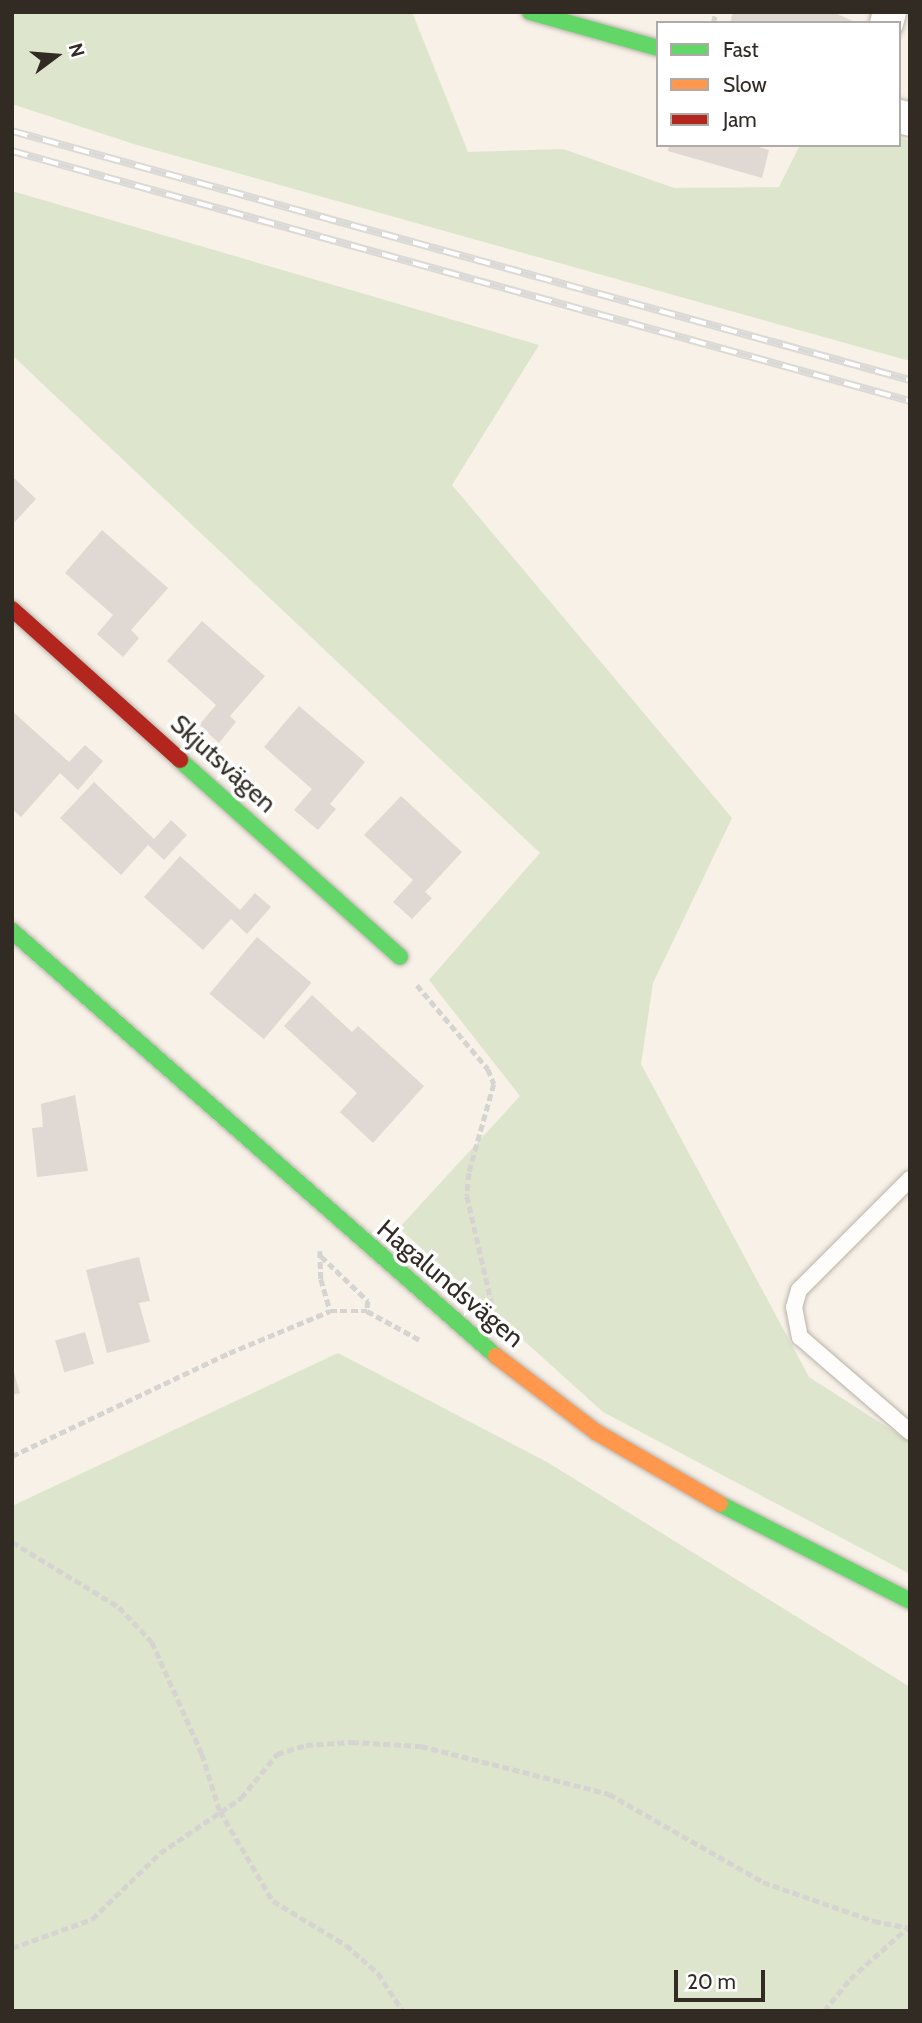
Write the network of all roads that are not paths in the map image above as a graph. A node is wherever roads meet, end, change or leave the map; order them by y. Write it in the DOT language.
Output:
graph roads {
  1 [pos="530,12"];
  2 [pos="656,47"];
  3 [pos="12,609"];
  4 [pos="12,931"];
  5 [pos="400,957"];
  6 [pos="910,1179"];
  7 [pos="910,1432"];
  8 [pos="910,1601"];
  1 -- 2 [label="street"];
  3 -- 5 [label="street, Skjutsvägen"];
  4 -- 8 [label="street, Hagalundsvägen"];
  6 -- 7 [label="lane"];
}
